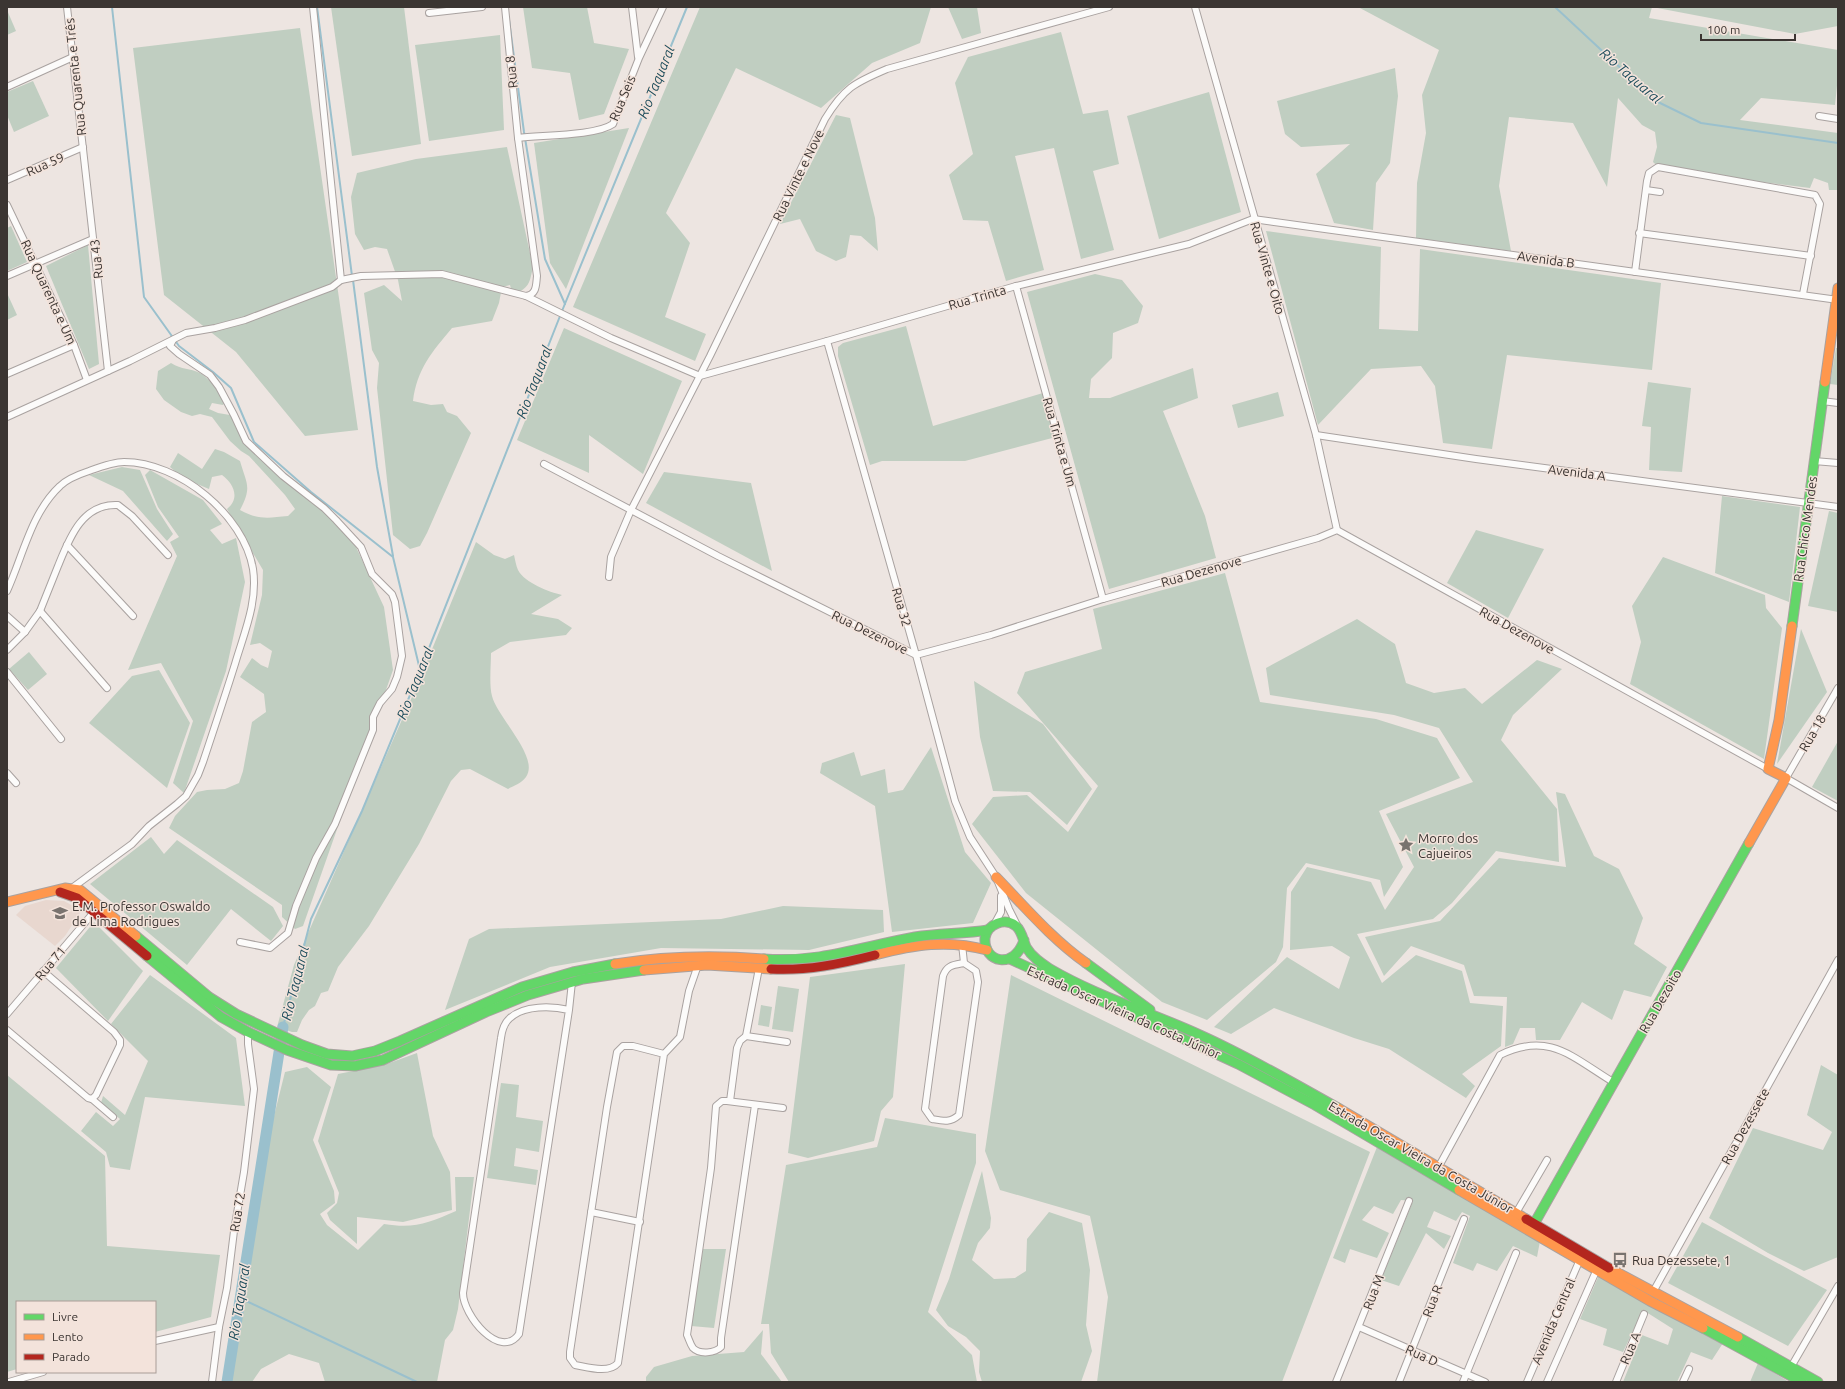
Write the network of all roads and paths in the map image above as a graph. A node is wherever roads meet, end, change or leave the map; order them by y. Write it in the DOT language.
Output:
graph roads {
  1 [pos="67,7"];
  2 [pos="313,7"];
  3 [pos="482,7"];
  4 [pos="505,7"];
  5 [pos="632,7"];
  6 [pos="663,7"];
  7 [pos="1109,7"];
  8 [pos="1195,7"];
  9 [pos="429,13"];
  10 [pos="73,57"];
  11 [pos="639,58"];
  12 [pos="7,86"];
  13 [pos="1819,116"];
  14 [pos="1838,119"];
  15 [pos="520,137"];
  16 [pos="83,147"];
  17 [pos="7,180"];
  18 [pos="1646,190"];
  19 [pos="1660,192"];
  20 [pos="7,205"];
  21 [pos="1253,219"];
  22 [pos="1639,233"];
  23 [pos="93,239"];
  24 [pos="1811,256"];
  25 [pos="35,263"];
  26 [pos="1635,272"];
  27 [pos="7,276"];
  28 [pos="341,280"];
  29 [pos="1016,286"];
  30 [pos="1838,288"];
  31 [pos="1803,294"];
  32 [pos="526,296"];
  33 [pos="1837,300"];
  34 [pos="175,338"];
  35 [pos="827,341"];
  36 [pos="74,345"];
  37 [pos="108,371"];
  38 [pos="7,374"];
  39 [pos="700,376"];
  40 [pos="87,380"];
  41 [pos="1822,401"];
  42 [pos="1838,404"];
  43 [pos="7,417"];
  44 [pos="1316,435"];
  45 [pos="1814,461"];
  46 [pos="1838,463"];
  47 [pos="544,464"];
  48 [pos="1808,502"];
  49 [pos="1838,507"];
  50 [pos="632,510"];
  51 [pos="1337,530"];
  52 [pos="67,545"];
  53 [pos="168,555"];
  54 [pos="609,577"];
  55 [pos="7,590"];
  56 [pos="1103,598"];
  57 [pos="40,611"];
  58 [pos="7,616"];
  59 [pos="133,616"];
  60 [pos="25,632"];
  61 [pos="7,650"];
  62 [pos="916,655"];
  63 [pos="7,672"];
  64 [pos="107,688"];
  65 [pos="1838,688"];
  66 [pos="61,739"];
  67 [pos="1768,768"];
  68 [pos="7,773"];
  69 [pos="1786,778"];
  70 [pos="16,783"];
  71 [pos="1838,808"];
  72 [pos="996,877"];
  73 [pos="72,888"];
  74 [pos="1000,888"];
  75 [pos="54,891"];
  76 [pos="7,902"];
  77 [pos="94,912"];
  78 [pos="995,924"];
  79 [pos="988,930"];
  80 [pos="1022,936"];
  81 [pos="240,942"];
  82 [pos="962,944"];
  83 [pos="988,950"];
  84 [pos="1010,959"];
  85 [pos="1838,960"];
  86 [pos="964,963"];
  87 [pos="698,965"];
  88 [pos="759,968"];
  89 [pos="43,972"];
  90 [pos="572,982"];
  91 [pos="569,1010"];
  92 [pos="7,1014"];
  93 [pos="1173,1025"];
  94 [pos="7,1030"];
  95 [pos="248,1032"];
  96 [pos="746,1036"];
  97 [pos="787,1042"];
  98 [pos="664,1054"];
  99 [pos="1613,1082"];
  100 [pos="92,1099"];
  101 [pos="730,1101"];
  102 [pos="755,1105"];
  103 [pos="783,1108"];
  104 [pos="113,1117"];
  105 [pos="1547,1160"];
  106 [pos="1438,1168"];
  107 [pos="1409,1201"];
  108 [pos="591,1212"];
  109 [pos="1516,1213"];
  110 [pos="1464,1219"];
  111 [pos="640,1222"];
  112 [pos="1534,1224"];
  113 [pos="1516,1253"];
  114 [pos="1578,1260"];
  115 [pos="1597,1269"];
  116 [pos="1838,1286"];
  117 [pos="1653,1292"];
  118 [pos="1644,1314"];
  119 [pos="218,1327"];
  120 [pos="1359,1327"];
  121 [pos="156,1341"];
  122 [pos="1413,1350"];
  123 [pos="1791,1367"];
  124 [pos="1689,1369"];
  125 [pos="40,1373"];
  126 [pos="1466,1374"];
  127 [pos="9,1382"];
  128 [pos="212,1382"];
  129 [pos="1336,1382"];
  130 [pos="1399,1382"];
  131 [pos="1463,1382"];
  132 [pos="1485,1382"];
  133 [pos="1527,1382"];
  134 [pos="1547,1382"];
  135 [pos="1616,1382"];
  136 [pos="1683,1382"];
  137 [pos="1802,1382"];
  138 [pos="1818,1382"];
  1 -- 10 [label="street, Rua Quarenta e Três"];
  2 -- 28 [label="street"];
  3 -- 9 [label="street"];
  4 -- 15 [label="street, Rua 8"];
  5 -- 11 [label="street"];
  6 -- 11 [label="street, Rua Seis"];
  7 -- 39 [label="street, Rua Vinte e Nove"];
  8 -- 21 [label="street, Rua Vinte e Oito"];
  10 -- 12 [label="street"];
  10 -- 16 [label="street, Rua Quarenta e Três"];
  11 -- 15 [label="street, Rua Seis"];
  13 -- 14 [label="street"];
  15 -- 32 [label="street, Rua 8"];
  16 -- 17 [label="street, Rua 59"];
  16 -- 23 [label="street, Rua 43"];
  18 -- 19 [label="street"];
  18 -- 22 [label="street"];
  18 -- 24 [label="street"];
  20 -- 25 [label="street, Rua Quarenta e Um"];
  21 -- 26 [label="street, Avenida B"];
  21 -- 29 [label="street, Rua Trinta"];
  21 -- 44 [label="street, Rua Vinte e Oito"];
  22 -- 24 [label="street"];
  22 -- 26 [label="street"];
  23 -- 25 [label="street"];
  23 -- 37 [label="street, Rua 43"];
  24 -- 31 [label="street"];
  25 -- 27 [label="street"];
  25 -- 36 [label="street, Rua Quarenta e Um"];
  26 -- 31 [label="street, Avenida B"];
  28 -- 32 [label="street"];
  28 -- 34 [label="street"];
  29 -- 35 [label="street, Rua Trinta"];
  29 -- 56 [label="street, Rua Trinta e Um"];
  30 -- 33 [label="main road, Rua Chico Mendes"];
  31 -- 33 [label="street, Avenida B"];
  32 -- 39 [label="street"];
  33 -- 41 [label="main road, Rua Chico Mendes"];
  34 -- 37 [label="street"];
  34 -- 81 [label="street"];
  35 -- 39 [label="street, Rua Trinta"];
  35 -- 62 [label="street, Rua 32"];
  36 -- 38 [label="street"];
  36 -- 40 [label="street, Rua Quarenta e Um"];
  37 -- 40 [label="street"];
  39 -- 50 [label="street, Rua Vinte e Nove"];
  40 -- 43 [label="street"];
  41 -- 42 [label="street"];
  41 -- 45 [label="main road, Rua Chico Mendes"];
  44 -- 48 [label="street, Avenida A"];
  44 -- 51 [label="street, Rua Vinte e Oito"];
  45 -- 46 [label="street"];
  45 -- 48 [label="main road, Rua Chico Mendes"];
  47 -- 50 [label="street, Rua Dezenove"];
  48 -- 49 [label="street, Avenida A"];
  48 -- 67 [label="main road, Rua Chico Mendes"];
  50 -- 54 [label="street, Rua Vinte e Nove"];
  50 -- 62 [label="street, Rua Dezenove"];
  51 -- 56 [label="street, Rua Dezenove"];
  51 -- 67 [label="street, Rua Dezenove"];
  52 -- 53 [label="street"];
  52 -- 57 [label="street"];
  52 -- 59 [label="street"];
  55 -- 73 [label="street"];
  56 -- 62 [label="street, Rua Dezenove"];
  57 -- 60 [label="street"];
  57 -- 64 [label="street"];
  58 -- 60 [label="street"];
  60 -- 61 [label="street"];
  62 -- 72 [label="street, Rua 32"];
  63 -- 66 [label="street"];
  65 -- 69 [label="street, Rua 18"];
  67 -- 69 [label="main road, Rua Dezenove"];
  68 -- 70 [label="street"];
  69 -- 71 [label="street, Rua Dezenove"];
  69 -- 99 [label="main road, Rua Dezoito"];
  72 -- 74 [label="street, Rua 32"];
  72 -- 93 [label="main road"];
  73 -- 75 [label="main road, Estrada Oscar Vieira da Costa Júnior"];
  73 -- 79 [label="main road"];
  74 -- 78 [label="street, Rua 32"];
  74 -- 80 [label="street, Rua 32"];
  75 -- 76 [label="main road, Estrada Oscar Vieira da Costa Júnior"];
  75 -- 77 [label="main road, Estrada Oscar Vieira da Costa Júnior"];
  77 -- 89 [label="street, Rua 71"];
  77 -- 95 [label="main road, Estrada Oscar Vieira da Costa Júnior"];
  78 -- 79 [label="main road"];
  78 -- 80 [label="main road, Estrada Oscar Vieira da Costa Júnior"];
  79 -- 83 [label="main road"];
  80 -- 84 [label="main road, Estrada Oscar Vieira da Costa Júnior"];
  80 -- 93 [label="main road, Estrada Oscar Vieira da Costa Júnior"];
  82 -- 83 [label="main road, Estrada Oscar Vieira da Costa Júnior"];
  82 -- 86 [label="street"];
  82 -- 88 [label="main road, Estrada Oscar Vieira da Costa Júnior"];
  83 -- 84 [label="main road, Estrada Oscar Vieira da Costa Júnior"];
  84 -- 114 [label="main road, Estrada Oscar Vieira da Costa Júnior"];
  85 -- 117 [label="street, Rua Dezessete"];
  86 -- 86 [label="street"];
  87 -- 88 [label="main road, Estrada Oscar Vieira da Costa Júnior"];
  87 -- 90 [label="main road, Estrada Oscar Vieira da Costa Júnior"];
  87 -- 98 [label="street"];
  88 -- 96 [label="street"];
  89 -- 92 [label="street, Rua 71"];
  89 -- 100 [label="street"];
  90 -- 91 [label="street"];
  90 -- 95 [label="main road, Estrada Oscar Vieira da Costa Júnior"];
  91 -- 91 [label="street"];
  93 -- 106 [label="main road, Estrada Oscar Vieira da Costa Júnior"];
  94 -- 100 [label="street"];
  95 -- 119 [label="street, Rua 72"];
  96 -- 97 [label="street"];
  96 -- 101 [label="street"];
  98 -- 108 [label="street"];
  98 -- 111 [label="street"];
  99 -- 106 [label="street"];
  99 -- 112 [label="main road, Rua Dezoito"];
  100 -- 104 [label="street"];
  101 -- 102 [label="street"];
  101 -- 102 [label="street"];
  102 -- 103 [label="street"];
  105 -- 109 [label="street"];
  106 -- 109 [label="main road, Estrada Oscar Vieira da Costa Júnior"];
  107 -- 120 [label="street, Rua M"];
  108 -- 111 [label="street"];
  108 -- 111 [label="street"];
  109 -- 112 [label="main road, Estrada Oscar Vieira da Costa Júnior"];
  110 -- 122 [label="street, Rua R"];
  112 -- 117 [label="main road, Estrada Oscar Vieira da Costa Júnior"];
  113 -- 126 [label="street"];
  114 -- 115 [label="main road, Estrada Oscar Vieira da Costa Júnior"];
  114 -- 133 [label="street, Avenida Central"];
  115 -- 134 [label="street, Avenida Central"];
  115 -- 137 [label="main road, Estrada Oscar Vieira da Costa Júnior"];
  116 -- 123 [label="street"];
  117 -- 123 [label="main road, Estrada Oscar Vieira da Costa Júnior"];
  118 -- 135 [label="street, Rua A"];
  119 -- 121 [label="street"];
  119 -- 128 [label="street, Rua 72"];
  120 -- 122 [label="street, Rua D"];
  120 -- 129 [label="street, Rua M"];
  122 -- 126 [label="street, Rua D"];
  122 -- 130 [label="street, Rua R"];
  123 -- 138 [label="main road, Estrada Oscar Vieira da Costa Júnior"];
  124 -- 136 [label="street"];
  125 -- 127 [label="street"];
  126 -- 131 [label="street"];
  126 -- 132 [label="street, Rua D"];
}
